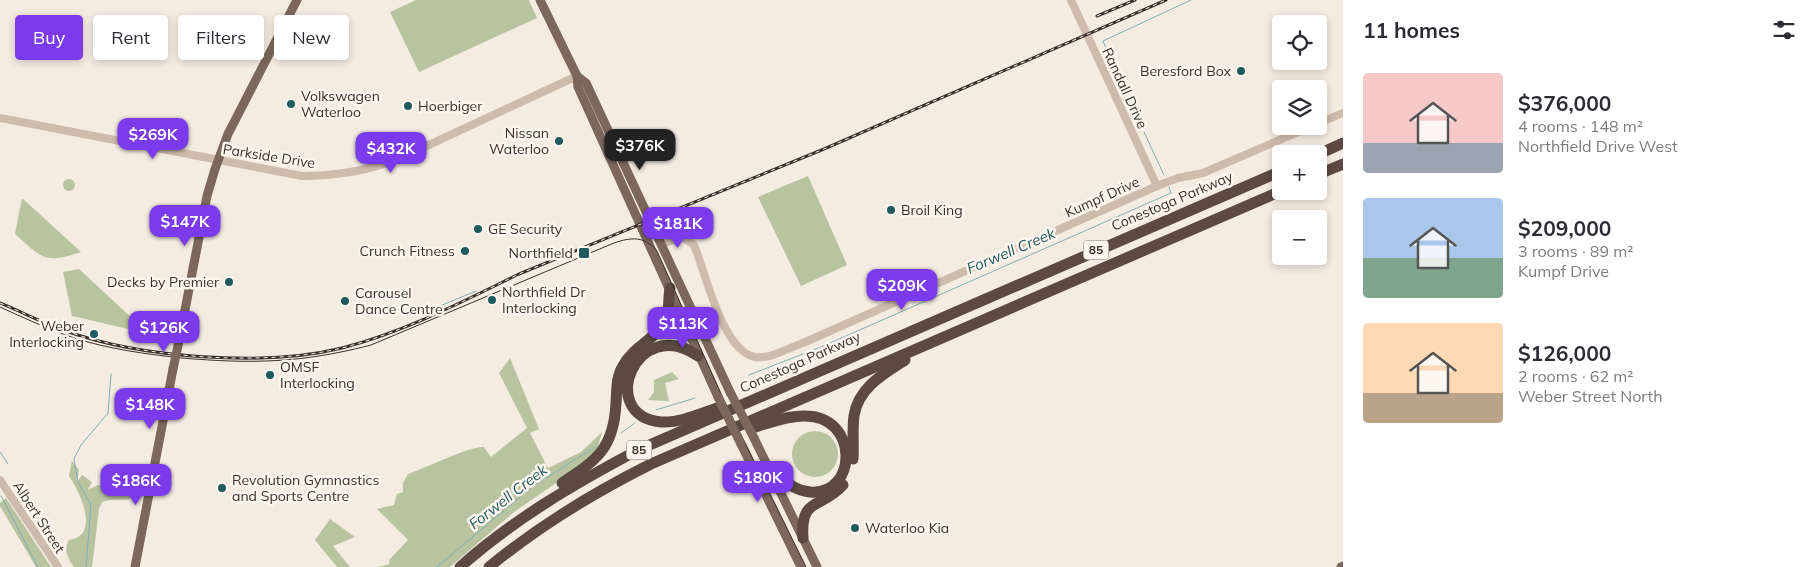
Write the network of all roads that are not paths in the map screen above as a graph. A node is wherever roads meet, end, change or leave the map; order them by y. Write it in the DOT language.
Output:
graph roads {
  1 [pos="297,0"];
  2 [pos="540,0"];
  3 [pos="1071,0"];
  4 [pos="576,76"];
  5 [pos="1343,113"];
  6 [pos="0,118"];
  7 [pos="1327,120"];
  8 [pos="1291,135"];
  9 [pos="1343,143"];
  10 [pos="615,146"];
  11 [pos="1327,150"];
  12 [pos="608,156"];
  13 [pos="218,161"];
  14 [pos="1343,164"];
  15 [pos="1327,171"];
  16 [pos="1272,175"];
  17 [pos="1157,186"];
  18 [pos="1272,195"];
  19 [pos="644,207"];
  20 [pos="634,212"];
  21 [pos="662,244"];
  22 [pos="670,288"];
  23 [pos="934,340"];
  24 [pos="698,356"];
  25 [pos="784,386"];
  26 [pos="690,447"];
  27 [pos="770,470"];
  28 [pos="0,480"];
  29 [pos="504,530"];
  30 [pos="803,538"];
  31 [pos="58,567"];
  32 [pos="135,567"];
  33 [pos="460,567"];
  34 [pos="489,567"];
  35 [pos="801,567"];
  36 [pos="817,567"];
  1 -- 13 [label="main road"];
  2 -- 4 [label="main road"];
  3 -- 17 [label="street, Randall Drive"];
  4 -- 10 [label="main road"];
  4 -- 12 [label="main road"];
  4 -- 13 [label="street, Parkside Drive"];
  5 -- 7 [label="street"];
  6 -- 13 [label="street, Parkside Drive"];
  8 -- 17 [label="street, Kumpf Drive"];
  9 -- 11 [label="highway"];
  10 -- 12 [label="main road"];
  10 -- 19 [label="main road"];
  12 -- 20 [label="main road"];
  13 -- 32 [label="main road, bridge"];
  14 -- 15 [label="highway"];
  16 -- 25 [label="highway, Conestoga Parkway / 85"];
  17 -- 21 [label="street, Kumpf Drive"];
  18 -- 23 [label="highway, 85"];
  19 -- 20 [label="main road"];
  19 -- 21 [label="main road"];
  20 -- 22 [label="main road"];
  21 -- 27 [label="main road, bridge"];
  22 -- 24 [label="main road"];
  22 -- 29 [label="highway"];
  23 -- 26 [label="highway, 85"];
  23 -- 30 [label="highway"];
  24 -- 25 [label="highway"];
  24 -- 35 [label="main road, bridge"];
  25 -- 29 [label="highway, Conestoga Parkway / 85"];
  26 -- 27 [label="highway"];
  26 -- 34 [label="highway, 85"];
  27 -- 30 [label="main road"];
  28 -- 31 [label="street, Albert Street"];
  29 -- 33 [label="highway, Conestoga Parkway / 85"];
  30 -- 36 [label="main road"];
}
